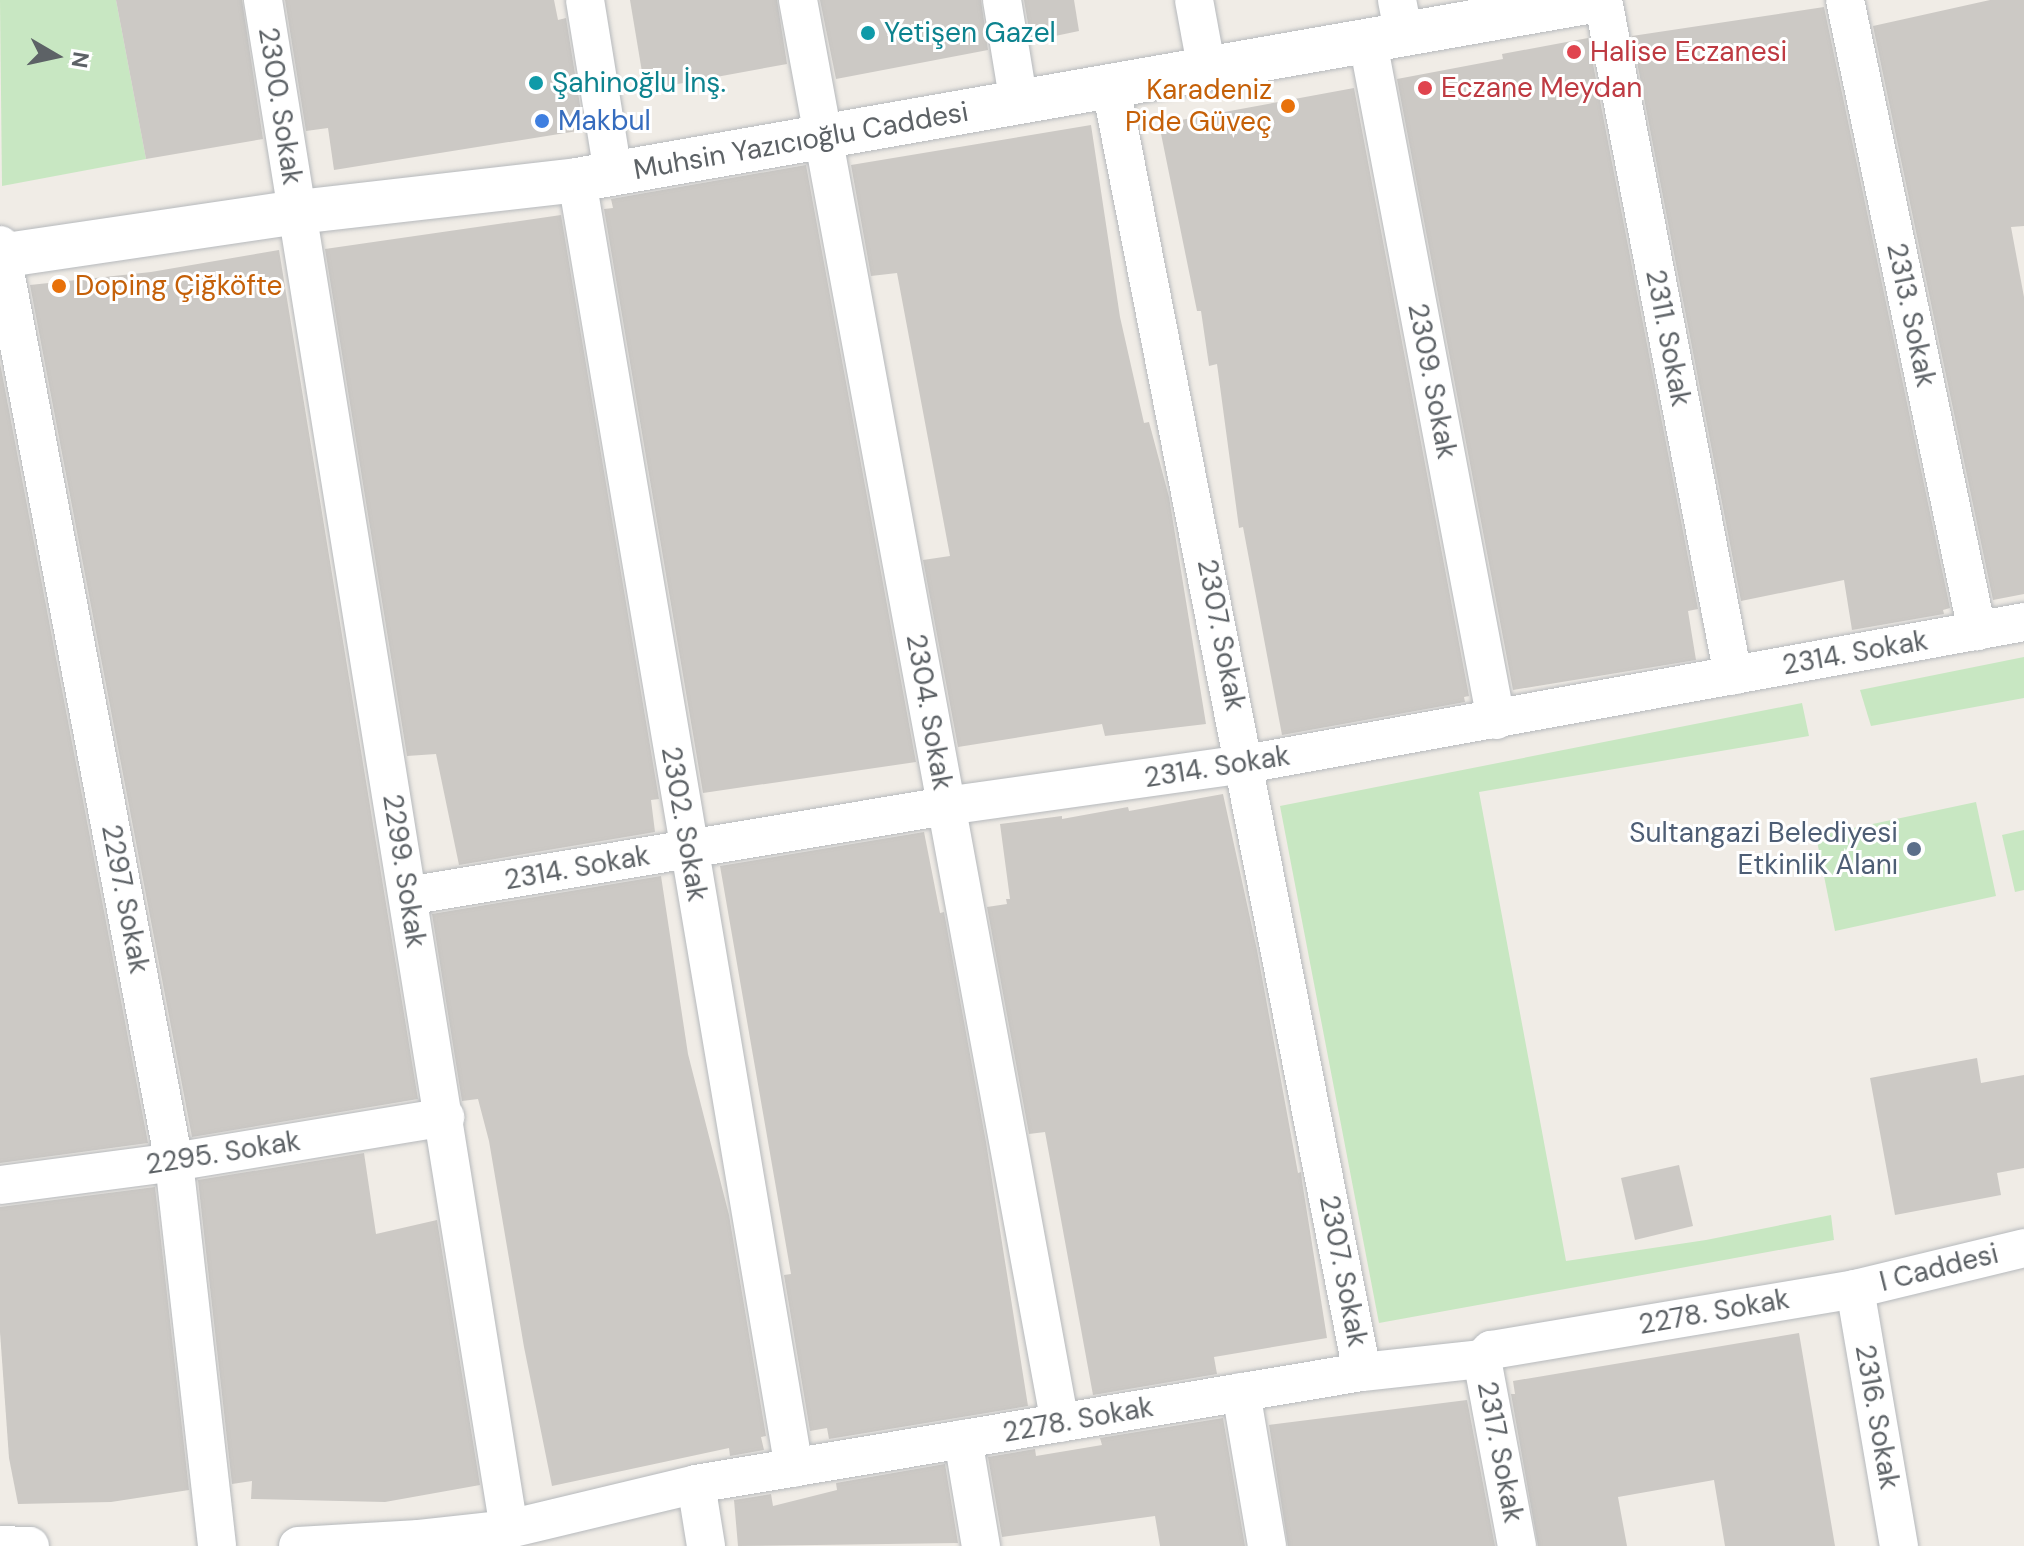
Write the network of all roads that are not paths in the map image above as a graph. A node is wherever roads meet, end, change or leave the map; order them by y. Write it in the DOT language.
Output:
graph roads {
  1 [pos="263,0"];
  2 [pos="585,0"];
  3 [pos="798,0"];
  4 [pos="1002,0"];
  5 [pos="1194,0"];
  6 [pos="1600,0"];
  7 [pos="1845,0"];
  8 [pos="1390,26"];
  9 [pos="1207,71"];
  10 [pos="1111,88"];
  11 [pos="1019,104"];
  12 [pos="823,137"];
  13 [pos="595,176"];
  14 [pos="298,212"];
  15 [pos="1,252"];
  16 [pos="2024,622"];
  17 [pos="1977,631"];
  18 [pos="1733,676"];
  19 [pos="1496,720"];
  20 [pos="1246,764"];
  21 [pos="946,806"];
  22 [pos="688,849"];
  23 [pos="408,896"];
  24 [pos="445,1117"];
  25 [pos="174,1162"];
  26 [pos="0,1185"];
  27 [pos="2024,1248"];
  28 [pos="1855,1289"];
  29 [pos="1482,1359"];
  30 [pos="1362,1372"];
  31 [pos="1241,1392"];
  32 [pos="1060,1423"];
  33 [pos="963,1439"];
  34 [pos="794,1468"];
  35 [pos="696,1484"];
  36 [pos="509,1529"];
  37 [pos="420,1543"];
  38 [pos="0,1545"];
  39 [pos="30,1546"];
  40 [pos="217,1546"];
  41 [pos="298,1546"];
  42 [pos="706,1546"];
  43 [pos="981,1546"];
  44 [pos="1267,1546"];
  45 [pos="1517,1546"];
  46 [pos="1899,1546"];
  1 -- 14 [label="street, 2300. Sokak"];
  2 -- 13 [label="street, 2302. Sokak"];
  3 -- 12 [label="street, 2304. Sokak"];
  4 -- 11 [label="street"];
  5 -- 9 [label="street"];
  6 -- 8 [label="main road, Muhsin Yazıcıoğlu Caddesi"];
  6 -- 18 [label="street, 2311. Sokak"];
  7 -- 17 [label="street, 2313. Sokak"];
  8 -- 9 [label="main road, Muhsin Yazıcıoğlu Caddesi"];
  8 -- 19 [label="street, 2309. Sokak"];
  9 -- 10 [label="main road, Muhsin Yazıcıoğlu Caddesi"];
  10 -- 11 [label="main road, Muhsin Yazıcıoğlu Caddesi"];
  10 -- 20 [label="street, 2307. Sokak"];
  11 -- 12 [label="main road, Muhsin Yazıcıoğlu Caddesi"];
  12 -- 13 [label="main road, Muhsin Yazıcıoğlu Caddesi"];
  12 -- 21 [label="street, 2304. Sokak"];
  13 -- 14 [label="main road, Muhsin Yazıcıoğlu Caddesi"];
  13 -- 22 [label="street, 2302. Sokak"];
  14 -- 15 [label="main road, Muhsin Yazıcıoğlu Caddesi"];
  14 -- 23 [label="street, 2299. Sokak"];
  15 -- 25 [label="street, 2297. Sokak"];
  16 -- 17 [label="street, 2314. Sokak"];
  17 -- 18 [label="street, 2314. Sokak"];
  18 -- 19 [label="street, 2314. Sokak"];
  19 -- 20 [label="street, 2314. Sokak"];
  20 -- 21 [label="street, 2314. Sokak"];
  20 -- 30 [label="street, 2307. Sokak"];
  21 -- 22 [label="street, 2314. Sokak"];
  21 -- 32 [label="street, 2304. Sokak"];
  22 -- 23 [label="street, 2314. Sokak"];
  22 -- 34 [label="street, 2302. Sokak"];
  23 -- 24 [label="street, 2299. Sokak"];
  24 -- 25 [label="street, 2295. Sokak"];
  24 -- 36 [label="street, 2299. Sokak"];
  25 -- 26 [label="street, 2295. Sokak"];
  25 -- 40 [label="street, 2297. Sokak"];
  27 -- 28 [label="street, I Caddesi"];
  28 -- 29 [label="street, 2278. Sokak"];
  28 -- 46 [label="street, 2316. Sokak"];
  29 -- 30 [label="street, 2278. Sokak"];
  29 -- 45 [label="street, 2317. Sokak"];
  30 -- 31 [label="street, 2278. Sokak"];
  31 -- 32 [label="street, 2278. Sokak"];
  31 -- 44 [label="street"];
  32 -- 33 [label="street, 2278. Sokak"];
  33 -- 34 [label="street, 2278. Sokak"];
  33 -- 43 [label="street"];
  34 -- 35 [label="street, 2278. Sokak"];
  35 -- 36 [label="street, 2278. Sokak"];
  35 -- 42 [label="street"];
  36 -- 37 [label="street, 2278. Sokak"];
  37 -- 41 [label="street, 2278. Sokak"];
  38 -- 39 [label="street"];
}
